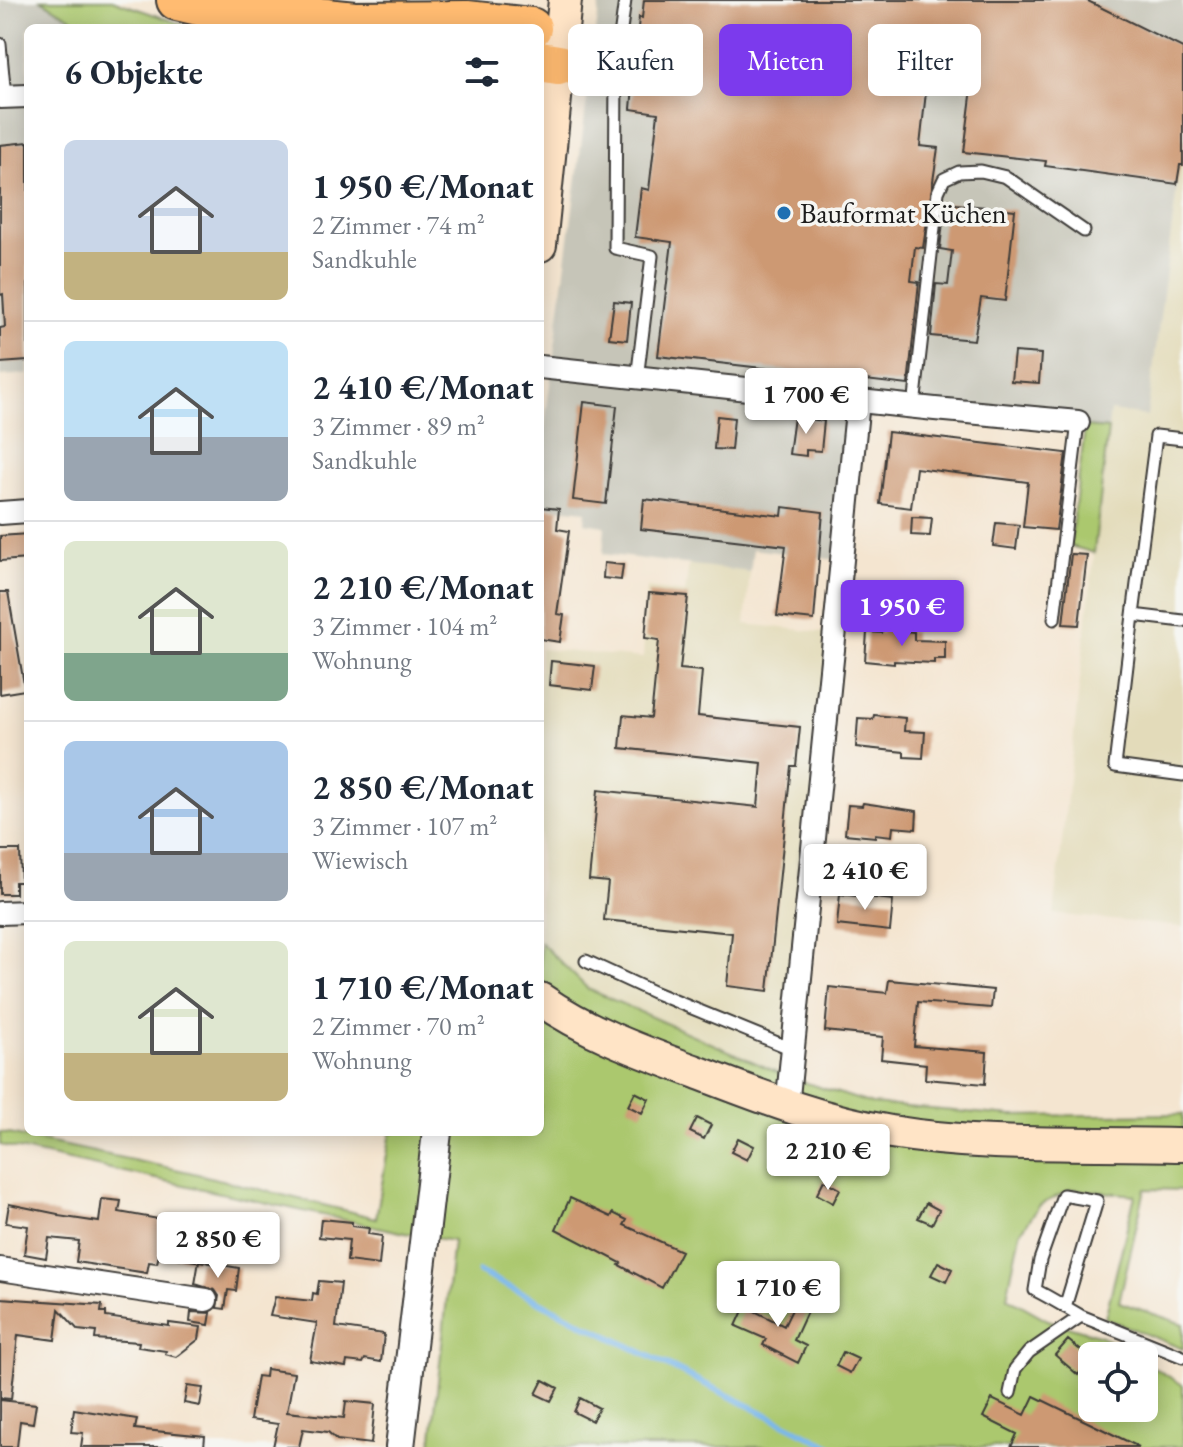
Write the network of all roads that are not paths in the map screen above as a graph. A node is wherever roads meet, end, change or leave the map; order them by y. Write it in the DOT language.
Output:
graph roads {
  1 [pos="518,0"];
  2 [pos="625,0"];
  3 [pos="190,2"];
  4 [pos="467,21"];
  5 [pos="358,24"];
  6 [pos="391,24"];
  7 [pos="483,24"];
  8 [pos="549,36"];
  9 [pos="0,44"];
  10 [pos="24,96"];
  11 [pos="2,97"];
  12 [pos="544,152"];
  13 [pos="1084,231"];
  14 [pos="544,367"];
  15 [pos="637,379"];
  16 [pos="858,401"];
  17 [pos="914,407"];
  18 [pos="1078,422"];
  19 [pos="1183,439"];
  20 [pos="24,511"];
  21 [pos="0,513"];
  22 [pos="1133,615"];
  23 [pos="1054,619"];
  24 [pos="1183,621"];
  25 [pos="1183,775"];
  26 [pos="24,912"];
  27 [pos="0,913"];
  28 [pos="586,961"];
  29 [pos="544,1002"];
  30 [pos="792,1049"];
  31 [pos="787,1107"];
  32 [pos="437,1136"];
  33 [pos="1183,1145"];
  34 [pos="0,1269"];
  35 [pos="206,1300"];
  36 [pos="1065,1307"];
  37 [pos="1081,1316"];
  38 [pos="1183,1357"];
  39 [pos="1010,1393"];
  40 [pos="400,1447"];
  1 -- 4 [label="highway"];
  2 -- 15 [label="lane"];
  3 -- 5 [label="highway"];
  4 -- 6 [label="highway"];
  4 -- 7 [label="highway"];
  8 -- 12 [label="main road"];
  9 -- 11 [label="lane"];
  10 -- 11 [label="street"];
  13 -- 17 [label="lane"];
  14 -- 15 [label="street"];
  15 -- 16 [label="street"];
  16 -- 17 [label="street"];
  16 -- 30 [label="street"];
  17 -- 18 [label="street"];
  18 -- 23 [label="lane"];
  19 -- 22 [label="lane"];
  20 -- 21 [label="street"];
  22 -- 24 [label="lane"];
  22 -- 25 [label="lane"];
  26 -- 27 [label="street"];
  28 -- 30 [label="lane"];
  29 -- 31 [label="main road"];
  30 -- 31 [label="street"];
  31 -- 33 [label="main road"];
  32 -- 40 [label="street"];
  34 -- 35 [label="street"];
  36 -- 36 [label="lane"];
  36 -- 37 [label="lane"];
  37 -- 38 [label="lane"];
  37 -- 39 [label="lane"];
}
